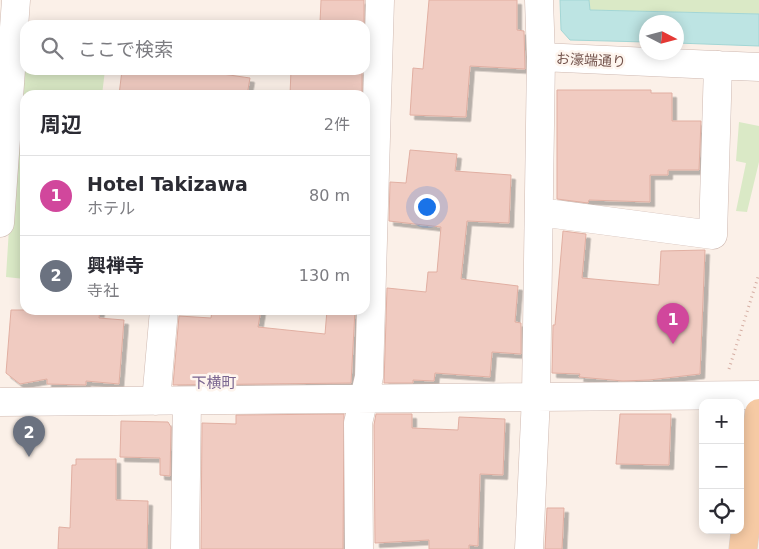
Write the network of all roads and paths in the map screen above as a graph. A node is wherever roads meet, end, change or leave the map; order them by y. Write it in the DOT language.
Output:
graph roads {
  1 [pos="380,0"];
  2 [pos="539,0"];
  3 [pos="10,11"];
  4 [pos="541,57"];
  5 [pos="718,65"];
  6 [pos="759,67"];
  7 [pos="539,212"];
  8 [pos="0,223"];
  9 [pos="759,274"];
  10 [pos="164,315"];
  11 [pos="729,372"];
  12 [pos="759,395"];
  13 [pos="536,397"];
  14 [pos="364,400"];
  15 [pos="156,401"];
  16 [pos="187,401"];
  17 [pos="0,402"];
  18 [pos="759,413"];
  19 [pos="185,549"];
  20 [pos="359,549"];
  21 [pos="529,549"];
  22 [pos="743,549"];
  1 -- 14 [label="street"];
  2 -- 4 [label="street, お濠端通り"];
  3 -- 8 [label="street"];
  4 -- 5 [label="street, お濠端通り"];
  4 -- 7 [label="street"];
  5 -- 6 [label="street, お濠端通り"];
  5 -- 7 [label="street"];
  7 -- 13 [label="street"];
  9 -- 11 [label="path"];
  10 -- 15 [label="street"];
  12 -- 13 [label="street"];
  13 -- 14 [label="street"];
  13 -- 21 [label="street"];
  14 -- 16 [label="street"];
  14 -- 20 [label="street"];
  15 -- 16 [label="street"];
  15 -- 17 [label="street"];
  16 -- 19 [label="street"];
  18 -- 22 [label="main road"];
}
